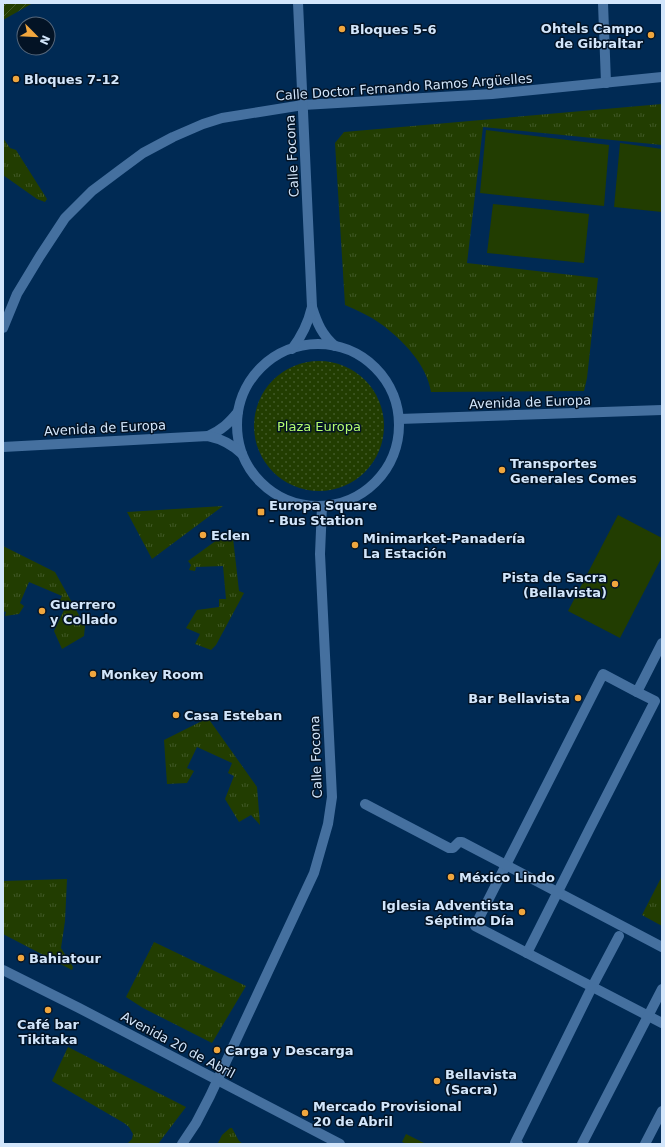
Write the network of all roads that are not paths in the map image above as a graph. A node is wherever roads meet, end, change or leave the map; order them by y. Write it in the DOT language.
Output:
graph roads {
  1 [pos="298,3"];
  2 [pos="604,3"];
  3 [pos="662,77"];
  4 [pos="606,83"];
  5 [pos="303,105"];
  6 [pos="312,307"];
  7 [pos="3,328"];
  8 [pos="335,346"];
  9 [pos="292,349"];
  10 [pos="662,410"];
  11 [pos="238,412"];
  12 [pos="399,419"];
  13 [pos="208,436"];
  14 [pos="3,447"];
  15 [pos="242,454"];
  16 [pos="322,506"];
  17 [pos="662,643"];
  18 [pos="637,692"];
  19 [pos="365,804"];
  20 [pos="506,865"];
  21 [pos="558,893"];
  22 [pos="619,936"];
  23 [pos="662,947"];
  24 [pos="527,953"];
  25 [pos="3,970"];
  26 [pos="592,987"];
  27 [pos="662,989"];
  28 [pos="648,1016"];
  29 [pos="662,1023"];
  30 [pos="217,1080"];
  31 [pos="662,1111"];
  32 [pos="182,1144"];
  33 [pos="340,1144"];
  34 [pos="518,1144"];
  35 [pos="582,1144"];
  36 [pos="645,1144"];
  1 -- 5 [label="street, Calle Focona"];
  2 -- 4 [label="street"];
  3 -- 4 [label="street, Calle Doctor Fernando Ramos Argüelles"];
  4 -- 5 [label="street, Calle Doctor Fernando Ramos Argüelles"];
  5 -- 6 [label="street, Calle Focona"];
  5 -- 7 [label="street, Calle Doctor Fernando Ramos Argüelles"];
  6 -- 8 [label="street, Calle Focona"];
  6 -- 9 [label="street, Calle Focona"];
  8 -- 9 [label="street"];
  8 -- 12 [label="street"];
  9 -- 11 [label="street"];
  10 -- 12 [label="street, Avenida de Europa"];
  11 -- 13 [label="street, Avenida de Europa"];
  11 -- 15 [label="street"];
  12 -- 16 [label="street"];
  13 -- 14 [label="street, Avenida de Europa"];
  13 -- 15 [label="street, Avenida de Europa"];
  15 -- 16 [label="street"];
  16 -- 30 [label="street, Calle Focona"];
  17 -- 18 [label="street"];
  18 -- 20 [label="street"];
  18 -- 21 [label="street"];
  19 -- 20 [label="street"];
  20 -- 21 [label="street"];
  20 -- 24 [label="street"];
  21 -- 23 [label="street"];
  21 -- 24 [label="street"];
  22 -- 26 [label="street"];
  24 -- 26 [label="street"];
  25 -- 30 [label="street, Avenida 20 de Abril"];
  26 -- 28 [label="street"];
  26 -- 34 [label="street"];
  27 -- 28 [label="street"];
  28 -- 29 [label="street"];
  28 -- 35 [label="street"];
  30 -- 32 [label="street, Calle Focona"];
  30 -- 33 [label="street, Avenida 20 de Abril"];
  31 -- 36 [label="street"];
}
